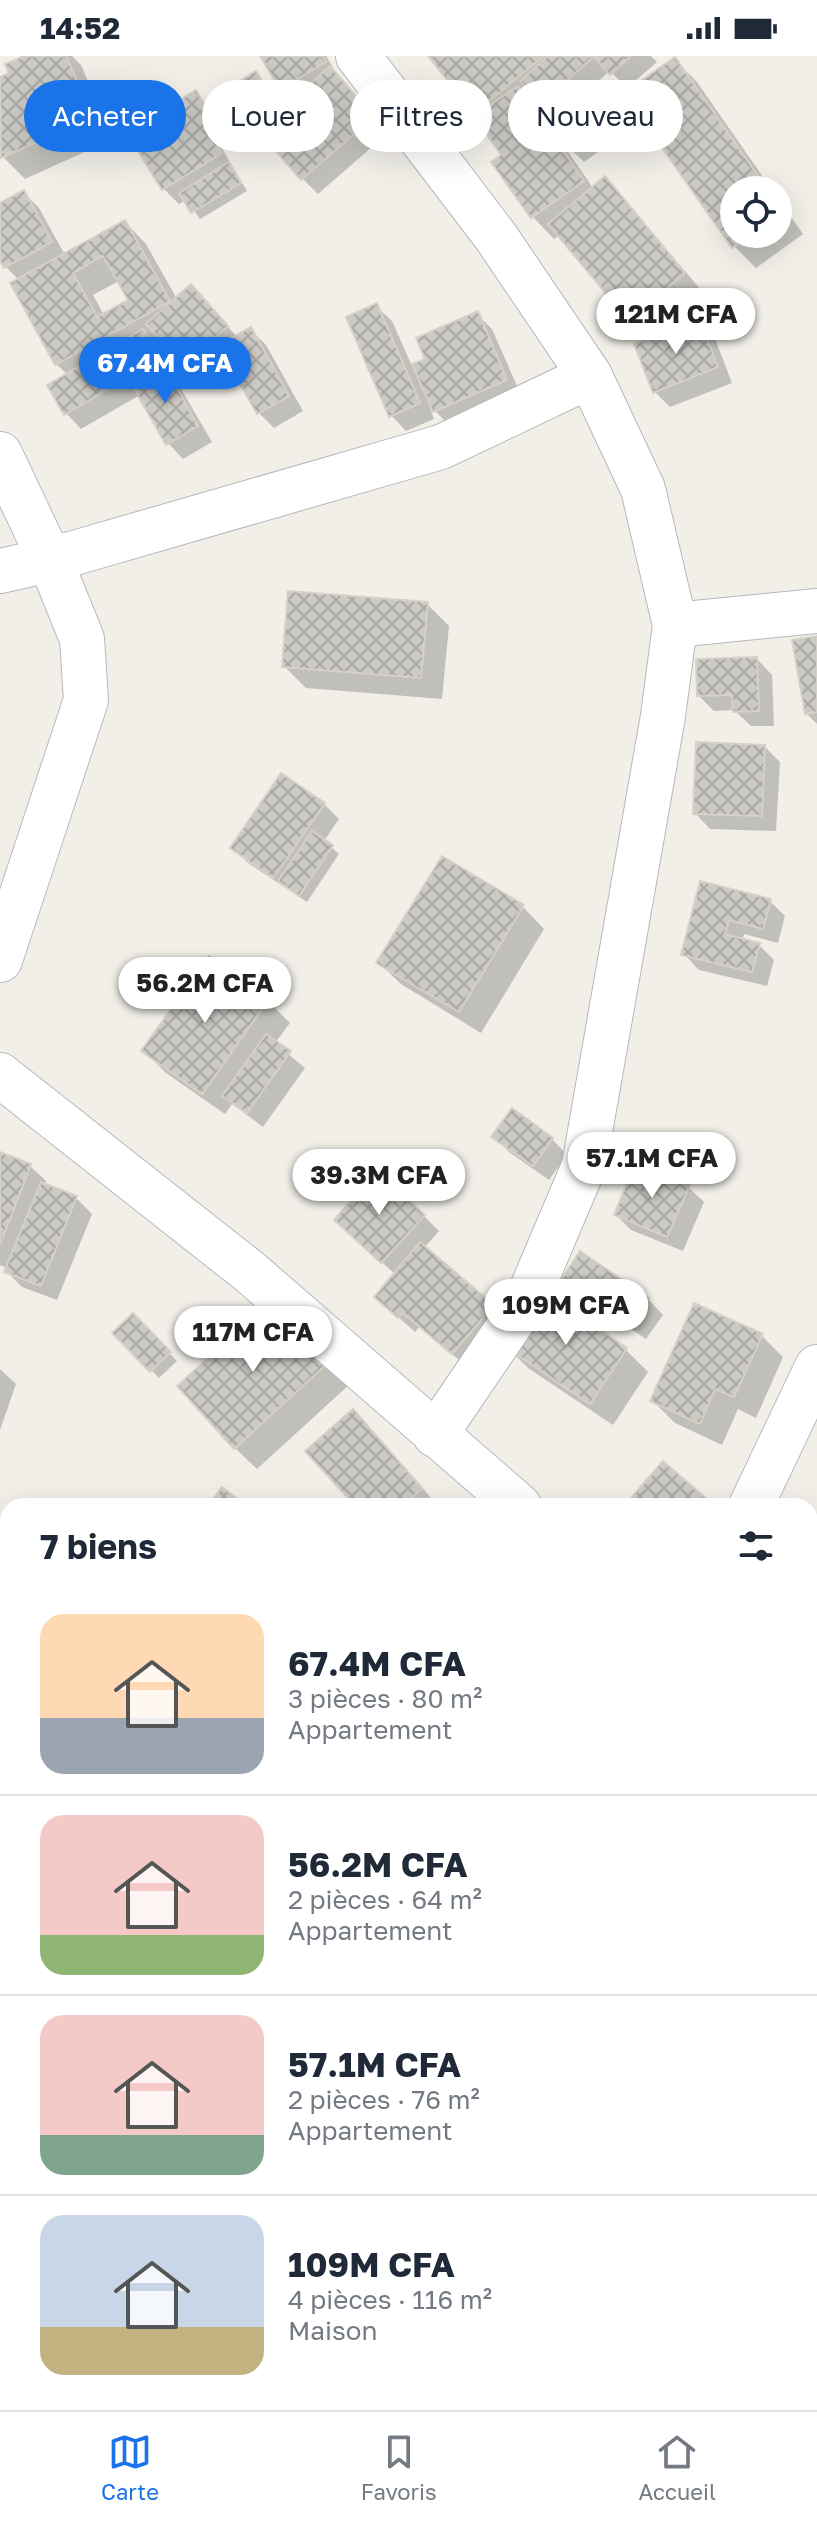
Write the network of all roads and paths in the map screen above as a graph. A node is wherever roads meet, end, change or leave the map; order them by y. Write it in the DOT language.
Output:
graph roads {
  1 [pos="358,56"];
  2 [pos="590,376"];
  3 [pos="0,454"];
  4 [pos="50,560"];
  5 [pos="0,571"];
  6 [pos="817,611"];
  7 [pos="675,625"];
  8 [pos="0,960"];
  9 [pos="0,1075"];
  10 [pos="817,1367"];
  11 [pos="435,1435"];
  12 [pos="510,1498"];
  13 [pos="755,1498"];
  1 -- 2 [label="street"];
  2 -- 4 [label="street"];
  2 -- 7 [label="street"];
  3 -- 4 [label="street"];
  4 -- 5 [label="street"];
  4 -- 8 [label="street"];
  6 -- 7 [label="street"];
  7 -- 11 [label="street"];
  9 -- 11 [label="street"];
  10 -- 13 [label="street"];
  11 -- 12 [label="street"];
}
